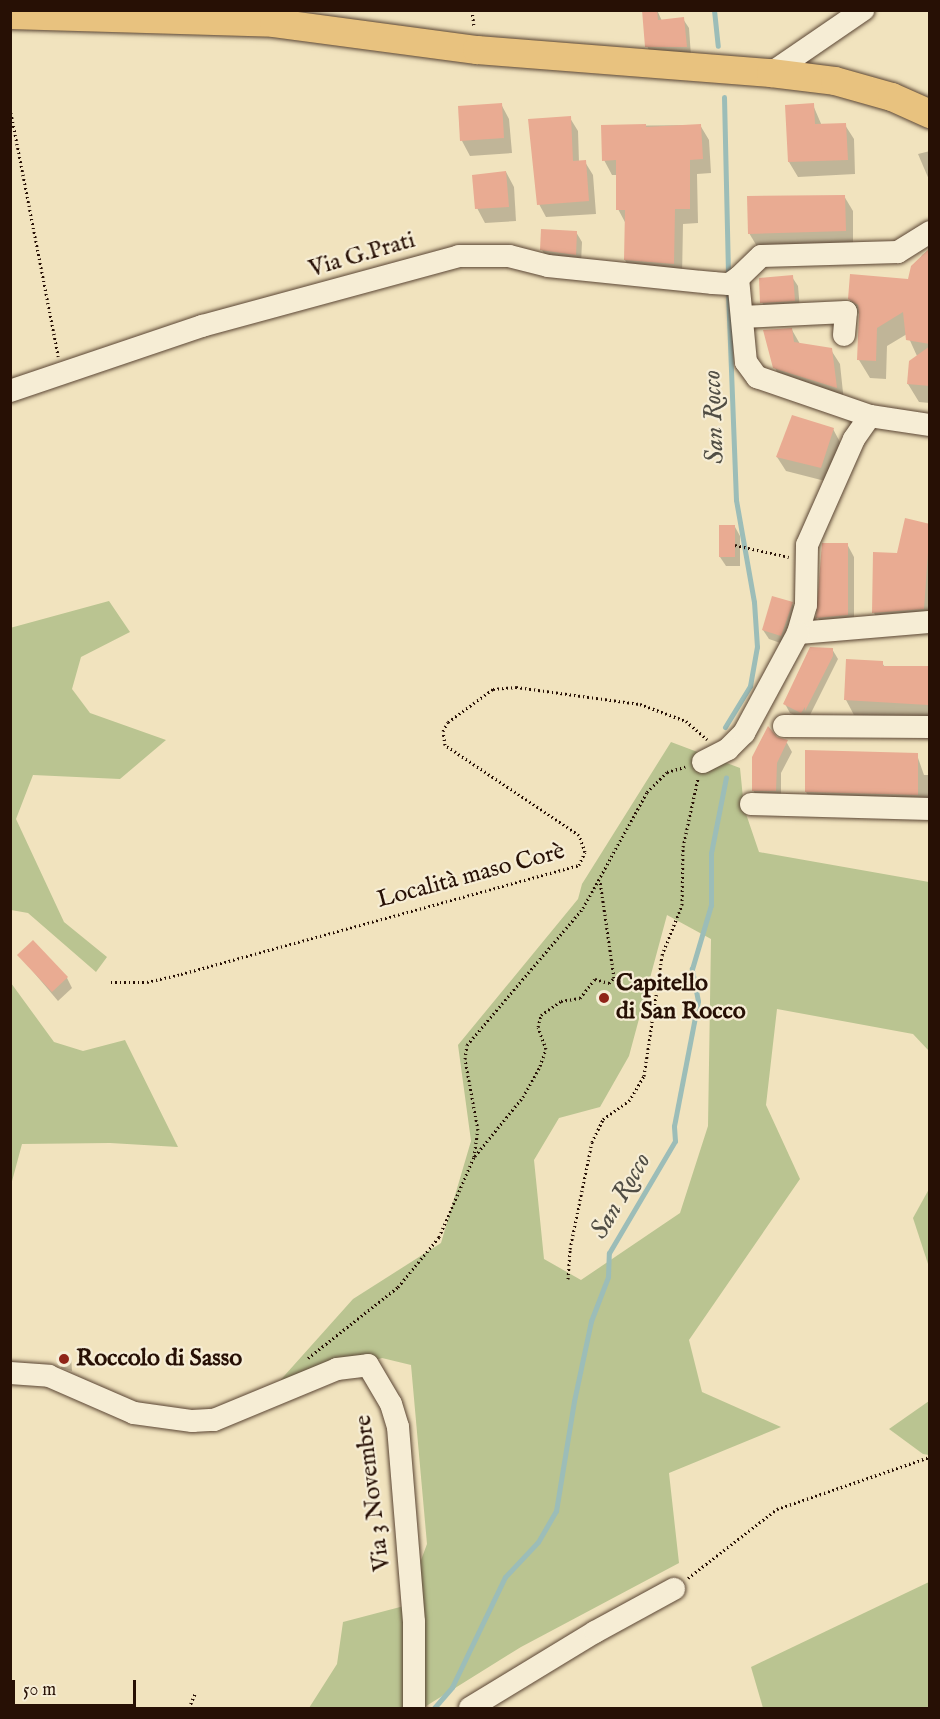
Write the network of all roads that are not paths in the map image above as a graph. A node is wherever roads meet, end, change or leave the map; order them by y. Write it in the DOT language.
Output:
graph roads {
  1 [pos="863,10"];
  2 [pos="10,15"];
  3 [pos="771,73"];
  4 [pos="927,111"];
  5 [pos="930,232"];
  6 [pos="727,282"];
  7 [pos="742,317"];
  8 [pos="844,335"];
  9 [pos="10,391"];
  10 [pos="870,416"];
  11 [pos="930,425"];
  12 [pos="930,622"];
  13 [pos="798,633"];
  14 [pos="784,726"];
  15 [pos="930,727"];
  16 [pos="703,762"];
  17 [pos="751,804"];
  18 [pos="930,808"];
  19 [pos="10,1373"];
  20 [pos="674,1589"];
  21 [pos="414,1708"];
  22 [pos="470,1708"];
  1 -- 3 [label="street"];
  2 -- 3 [label="main road"];
  3 -- 4 [label="main road"];
  5 -- 6 [label="street"];
  6 -- 7 [label="street"];
  6 -- 9 [label="street, Via G.Prati"];
  7 -- 8 [label="street"];
  7 -- 10 [label="street"];
  10 -- 11 [label="street"];
  10 -- 13 [label="street"];
  12 -- 13 [label="street"];
  13 -- 16 [label="street"];
  14 -- 15 [label="street"];
  17 -- 18 [label="street"];
  19 -- 21 [label="street, Via 3 Novembre"];
  20 -- 22 [label="street"];
}
